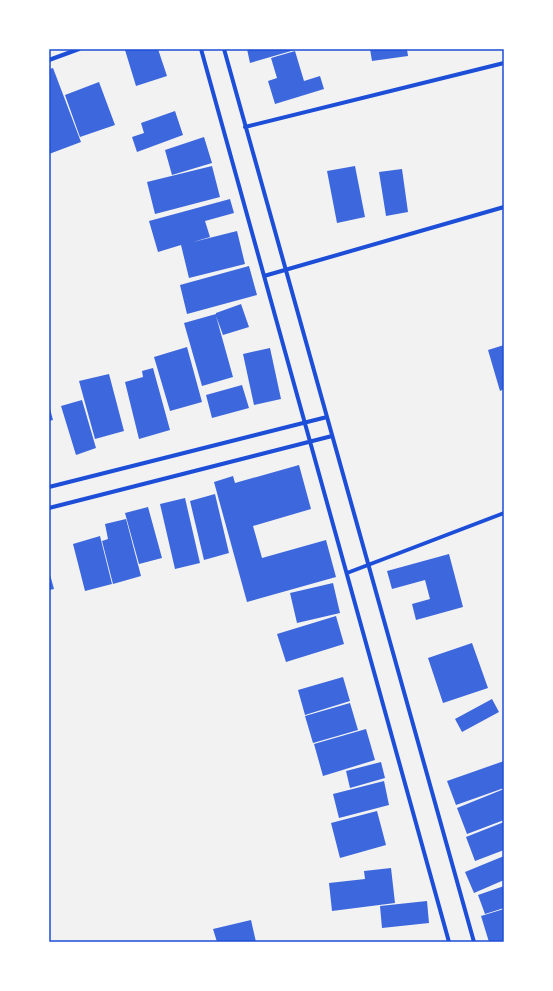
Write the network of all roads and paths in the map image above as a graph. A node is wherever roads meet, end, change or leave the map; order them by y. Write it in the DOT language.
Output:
graph roads {
  1 [pos="78,49"];
  2 [pos="201,49"];
  3 [pos="224,49"];
  4 [pos="49,60"];
  5 [pos="504,63"];
  6 [pos="245,127"];
  7 [pos="504,207"];
  8 [pos="286,269"];
  9 [pos="264,276"];
  10 [pos="327,417"];
  11 [pos="305,423"];
  12 [pos="332,436"];
  13 [pos="310,441"];
  14 [pos="49,487"];
  15 [pos="49,508"];
  16 [pos="504,513"];
  17 [pos="368,565"];
  18 [pos="347,573"];
  19 [pos="449,942"];
  20 [pos="474,942"];
  1 -- 4 [label="street"];
  2 -- 9 [label="street"];
  3 -- 6 [label="street"];
  5 -- 6 [label="street"];
  6 -- 8 [label="street"];
  7 -- 8 [label="street"];
  8 -- 9 [label="street"];
  8 -- 10 [label="street"];
  9 -- 11 [label="street"];
  10 -- 11 [label="street"];
  10 -- 12 [label="street"];
  11 -- 13 [label="street"];
  11 -- 14 [label="street"];
  12 -- 13 [label="street"];
  12 -- 17 [label="street"];
  13 -- 15 [label="street"];
  13 -- 18 [label="street"];
  16 -- 17 [label="street"];
  17 -- 18 [label="street"];
  17 -- 20 [label="street"];
  18 -- 19 [label="street"];
}
